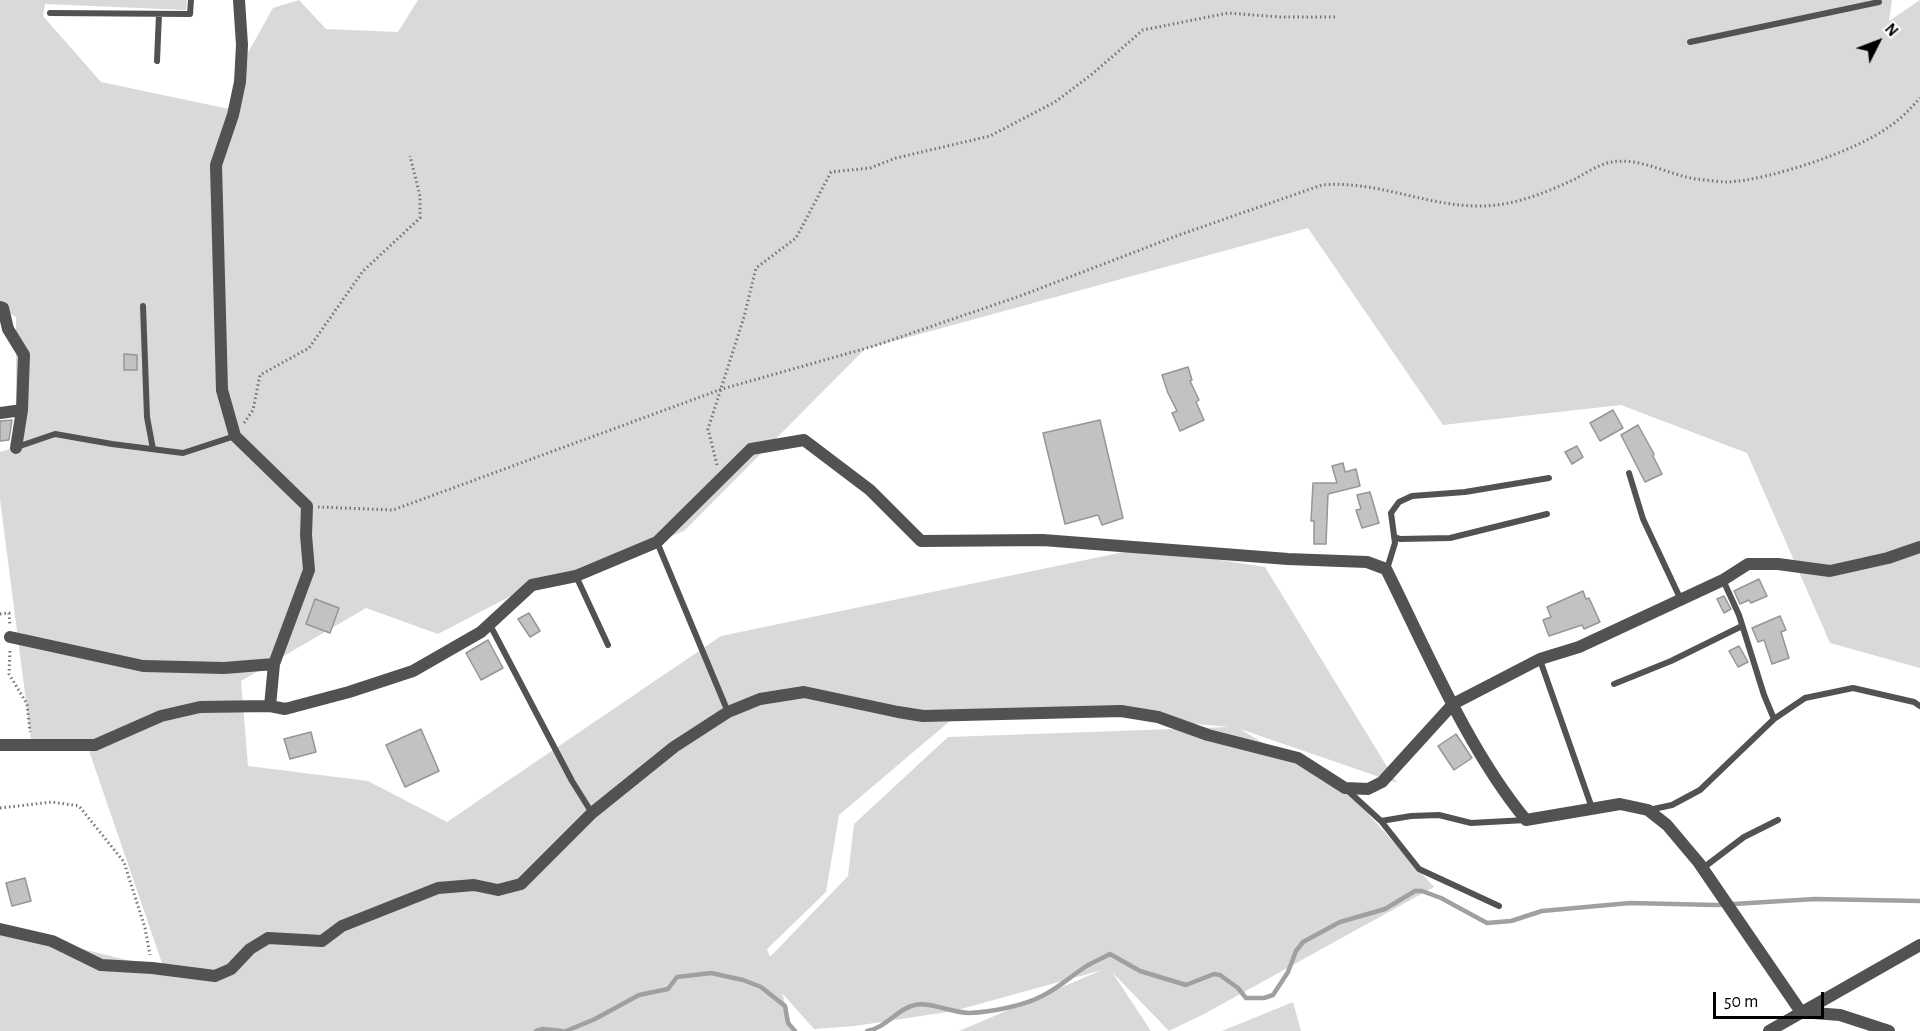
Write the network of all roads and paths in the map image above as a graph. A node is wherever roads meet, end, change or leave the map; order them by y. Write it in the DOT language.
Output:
graph roads {
  1 [pos="191,0"];
  2 [pos="239,0"];
  3 [pos="1878,0"];
  4 [pos="50,13"];
  5 [pos="159,14"];
  6 [pos="1337,17"];
  7 [pos="1690,42"];
  8 [pos="157,61"];
  9 [pos="1920,98"];
  10 [pos="410,156"];
  11 [pos="143,306"];
  12 [pos="0,307"];
  13 [pos="5,334"];
  14 [pos="722,389"];
  15 [pos="22,410"];
  16 [pos="0,412"];
  17 [pos="236,436"];
  18 [pos="16,447"];
  19 [pos="153,449"];
  20 [pos="1629,473"];
  21 [pos="721,477"];
  22 [pos="1550,478"];
  23 [pos="307,506"];
  24 [pos="1546,514"];
  25 [pos="1395,537"];
  26 [pos="657,542"];
  27 [pos="1920,547"];
  28 [pos="1386,569"];
  29 [pos="576,576"];
  30 [pos="1723,580"];
  31 [pos="1680,600"];
  32 [pos="0,614"];
  33 [pos="489,624"];
  34 [pos="1742,626"];
  35 [pos="10,637"];
  36 [pos="608,645"];
  37 [pos="1539,659"];
  38 [pos="274,664"];
  39 [pos="1614,684"];
  40 [pos="1453,704"];
  41 [pos="270,706"];
  42 [pos="1920,706"];
  43 [pos="728,711"];
  44 [pos="1774,719"];
  45 [pos="0,745"];
  46 [pos="32,746"];
  47 [pos="1345,788"];
  48 [pos="0,808"];
  49 [pos="1592,809"];
  50 [pos="1648,810"];
  51 [pos="592,813"];
  52 [pos="1526,820"];
  53 [pos="1778,820"];
  54 [pos="1381,821"];
  55 [pos="1703,868"];
  56 [pos="1498,906"];
  57 [pos="0,929"];
  58 [pos="1920,945"];
  59 [pos="152,968"];
  60 [pos="1801,1012"];
  61 [pos="1769,1031"];
  62 [pos="1889,1031"];
  1 -- 5 [label="lane"];
  2 -- 17 [label="street"];
  3 -- 7 [label="lane"];
  4 -- 5 [label="lane"];
  5 -- 8 [label="lane"];
  6 -- 14 [label="path"];
  9 -- 14 [label="path"];
  10 -- 17 [label="path"];
  11 -- 19 [label="lane"];
  12 -- 13 [label="street"];
  13 -- 15 [label="street"];
  14 -- 21 [label="path"];
  14 -- 23 [label="path"];
  15 -- 16 [label="street"];
  15 -- 18 [label="street"];
  17 -- 19 [label="lane"];
  17 -- 23 [label="street"];
  18 -- 19 [label="lane"];
  20 -- 31 [label="lane"];
  21 -- 26 [label="street"];
  21 -- 28 [label="street"];
  22 -- 25 [label="lane"];
  23 -- 38 [label="street"];
  24 -- 25 [label="lane"];
  25 -- 28 [label="lane"];
  26 -- 29 [label="street"];
  26 -- 43 [label="lane"];
  27 -- 30 [label="street"];
  28 -- 40 [label="street"];
  29 -- 33 [label="street"];
  29 -- 36 [label="lane"];
  30 -- 31 [label="street"];
  30 -- 34 [label="lane"];
  31 -- 37 [label="street"];
  32 -- 35 [label="path"];
  33 -- 41 [label="street"];
  33 -- 51 [label="lane"];
  34 -- 39 [label="lane"];
  34 -- 44 [label="lane"];
  35 -- 38 [label="street"];
  35 -- 46 [label="path"];
  37 -- 40 [label="street"];
  37 -- 49 [label="lane"];
  38 -- 41 [label="street"];
  40 -- 47 [label="street"];
  40 -- 52 [label="street"];
  41 -- 46 [label="street"];
  42 -- 44 [label="lane"];
  43 -- 47 [label="street"];
  43 -- 51 [label="street"];
  44 -- 50 [label="lane"];
  45 -- 46 [label="street"];
  47 -- 54 [label="lane"];
  48 -- 59 [label="path"];
  49 -- 50 [label="street"];
  49 -- 52 [label="street"];
  50 -- 55 [label="street"];
  51 -- 59 [label="street"];
  52 -- 54 [label="lane"];
  53 -- 55 [label="lane"];
  54 -- 56 [label="lane"];
  55 -- 60 [label="street"];
  57 -- 59 [label="street"];
  58 -- 60 [label="street"];
  60 -- 61 [label="street"];
  60 -- 62 [label="street"];
}
